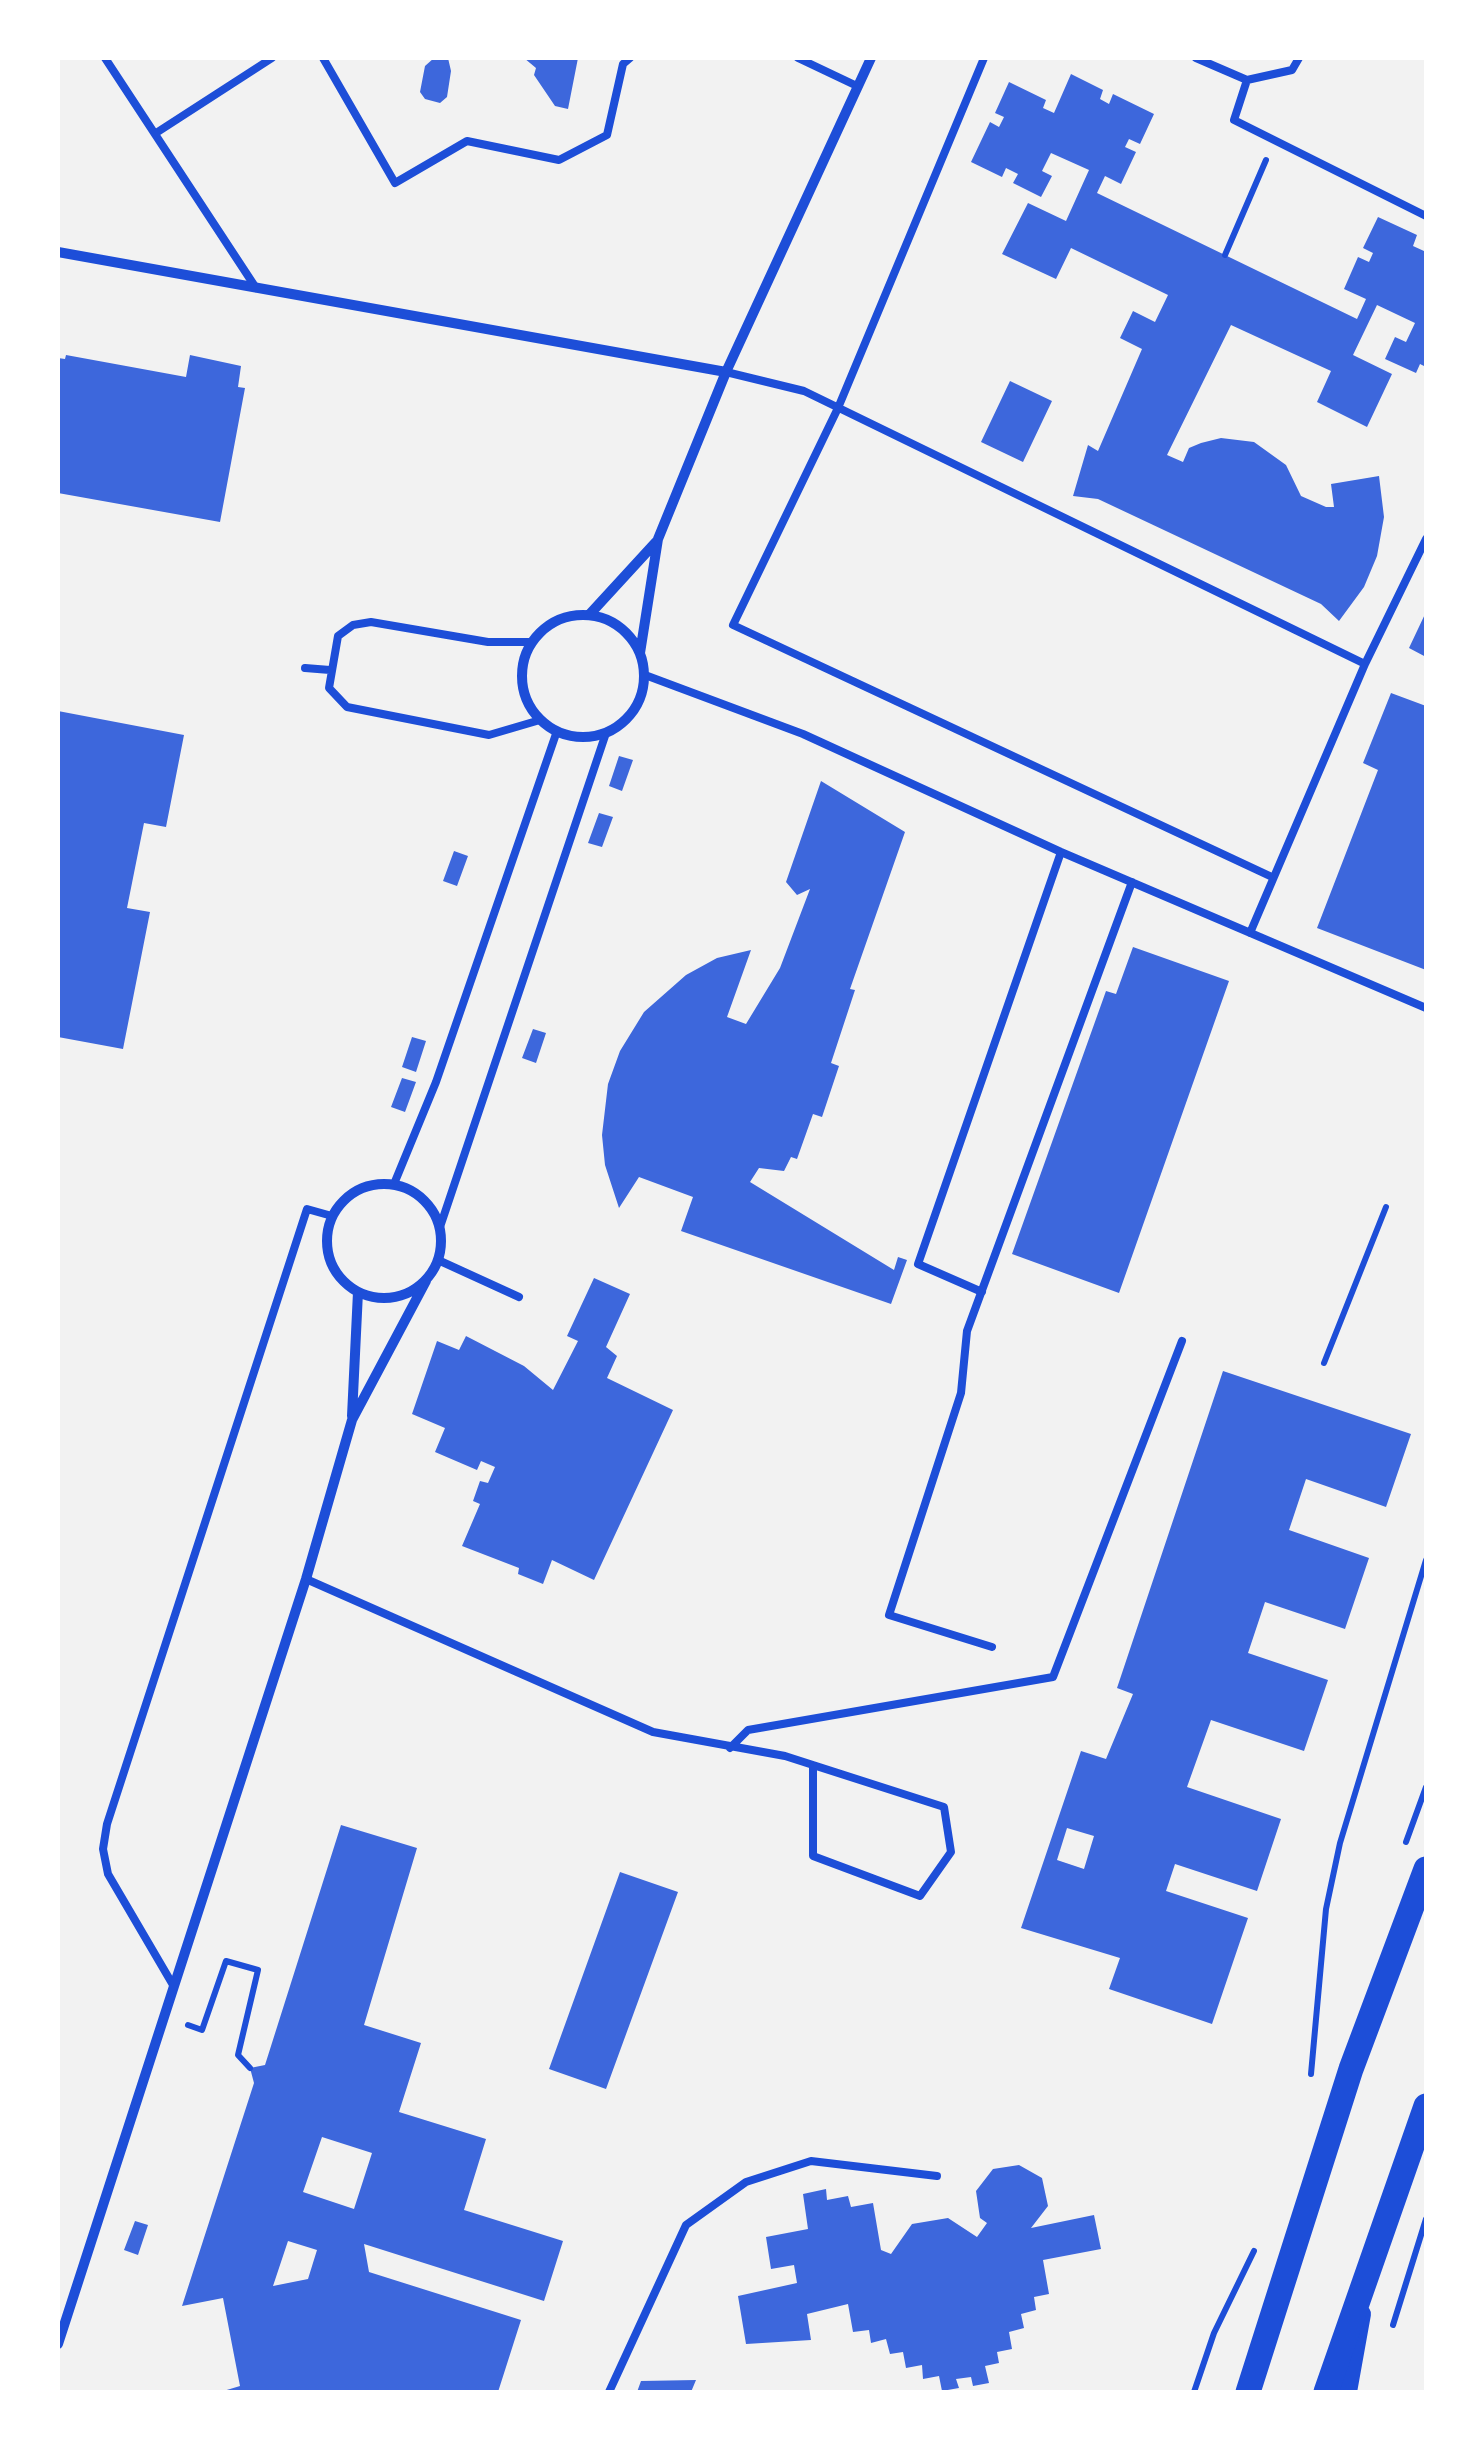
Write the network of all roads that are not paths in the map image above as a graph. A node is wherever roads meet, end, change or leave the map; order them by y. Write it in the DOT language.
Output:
graph roads {
  1 [pos="105,58"];
  2 [pos="272,58"];
  3 [pos="323,58"];
  4 [pos="630,58"];
  5 [pos="798,58"];
  6 [pos="871,58"];
  7 [pos="984,58"];
  8 [pos="1196,58"];
  9 [pos="1299,58"];
  10 [pos="1247,80"];
  11 [pos="858,86"];
  12 [pos="156,132"];
  13 [pos="1426,216"];
  14 [pos="58,252"];
  15 [pos="256,288"];
  16 [pos="726,372"];
  17 [pos="838,408"];
  18 [pos="658,539"];
  19 [pos="1426,539"];
  20 [pos="589,615"];
  21 [pos="532,642"];
  22 [pos="640,653"];
  23 [pos="1365,664"];
  24 [pos="305,668"];
  25 [pos="330,670"];
  26 [pos="645,675"];
  27 [pos="540,720"];
  28 [pos="557,732"];
  29 [pos="606,733"];
  30 [pos="1061,852"];
  31 [pos="1272,877"];
  32 [pos="1132,882"];
  33 [pos="1250,933"];
  34 [pos="1426,1008"];
  35 [pos="394,1184"];
  36 [pos="332,1216"];
  37 [pos="440,1227"];
  38 [pos="438,1260"];
  39 [pos="426,1280"];
  40 [pos="358,1292"];
  41 [pos="982,1292"];
  42 [pos="518,1297"];
  43 [pos="1182,1341"];
  44 [pos="352,1420"];
  45 [pos="306,1579"];
  46 [pos="992,1647"];
  47 [pos="730,1748"];
  48 [pos="812,1766"];
  49 [pos="1426,1868"];
  50 [pos="173,1985"];
  51 [pos="1426,2106"];
  52 [pos="937,2176"];
  53 [pos="1366,2279"];
  54 [pos="58,2344"];
  55 [pos="610,2392"];
  56 [pos="1248,2392"];
  57 [pos="1326,2392"];
  58 [pos="1348,2392"];
  1 -- 12 [label="lane"];
  2 -- 12 [label="lane"];
  3 -- 4 [label="lane"];
  5 -- 11 [label="lane"];
  6 -- 11 [label="street"];
  7 -- 17 [label="lane"];
  8 -- 10 [label="lane"];
  9 -- 10 [label="lane"];
  10 -- 13 [label="lane"];
  11 -- 16 [label="street"];
  12 -- 15 [label="lane"];
  14 -- 15 [label="street"];
  15 -- 16 [label="street"];
  16 -- 17 [label="lane"];
  16 -- 18 [label="street"];
  17 -- 23 [label="lane"];
  17 -- 31 [label="lane"];
  18 -- 20 [label="street"];
  18 -- 22 [label="street"];
  19 -- 23 [label="lane"];
  20 -- 21 [label="street"];
  20 -- 22 [label="street"];
  21 -- 25 [label="lane"];
  21 -- 27 [label="street"];
  22 -- 26 [label="street"];
  23 -- 31 [label="lane"];
  24 -- 25 [label="lane"];
  25 -- 27 [label="lane"];
  26 -- 29 [label="street"];
  26 -- 30 [label="lane"];
  27 -- 28 [label="street"];
  28 -- 29 [label="street"];
  28 -- 35 [label="lane"];
  29 -- 37 [label="lane"];
  30 -- 32 [label="lane"];
  30 -- 41 [label="lane"];
  31 -- 33 [label="lane"];
  32 -- 33 [label="lane"];
  32 -- 41 [label="lane"];
  33 -- 34 [label="lane"];
  35 -- 36 [label="street"];
  35 -- 37 [label="street"];
  36 -- 40 [label="street"];
  36 -- 50 [label="lane"];
  37 -- 38 [label="street"];
  38 -- 39 [label="street"];
  38 -- 42 [label="lane"];
  39 -- 40 [label="street"];
  39 -- 44 [label="street"];
  40 -- 44 [label="street"];
  41 -- 46 [label="lane"];
  43 -- 47 [label="lane"];
  44 -- 45 [label="street"];
  45 -- 47 [label="lane"];
  45 -- 50 [label="street"];
  47 -- 48 [label="lane"];
  48 -- 48 [label="lane"];
  49 -- 56 [label="main road"];
  50 -- 54 [label="street"];
  51 -- 53 [label="main road"];
  52 -- 55 [label="lane"];
  53 -- 57 [label="main road"];
  53 -- 58 [label="street"];
}
